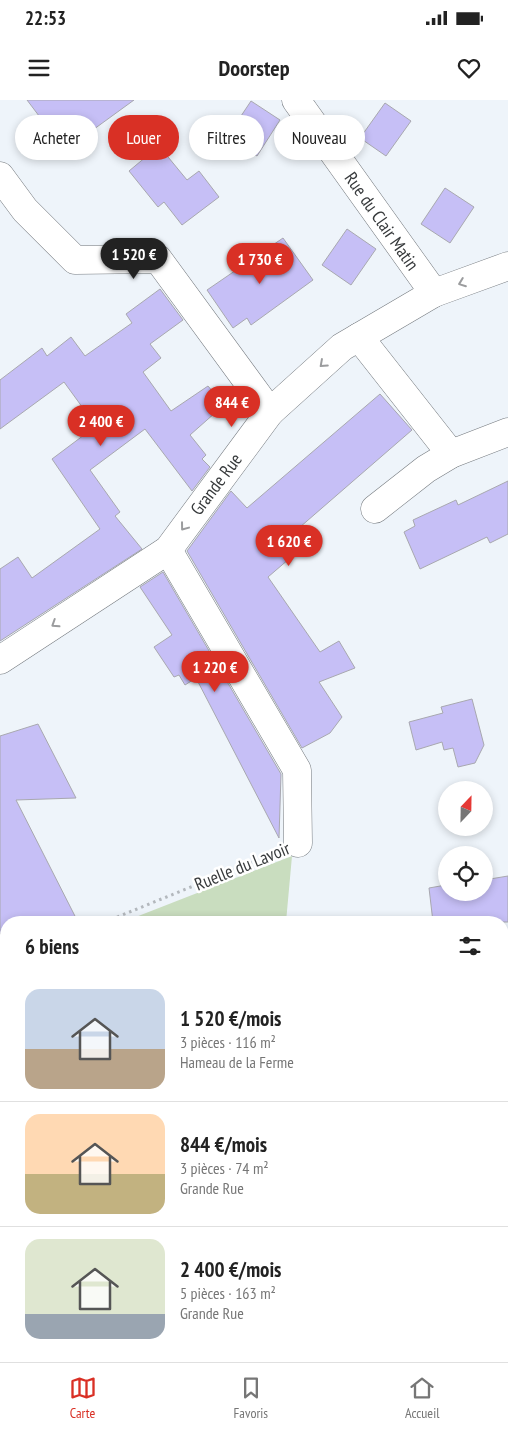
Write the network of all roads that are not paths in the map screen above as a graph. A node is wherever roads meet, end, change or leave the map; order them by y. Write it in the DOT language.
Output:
graph roads {
  1 [pos="296,100"];
  2 [pos="0,176"];
  3 [pos="508,266"];
  4 [pos="434,293"];
  5 [pos="359,337"];
  6 [pos="270,412"];
  7 [pos="508,432"];
  8 [pos="451,454"];
  9 [pos="374,509"];
  10 [pos="168,550"];
  11 [pos="0,660"];
  12 [pos="298,843"];
  1 -- 4 [label="street, Rue du Clair Matin"];
  2 -- 6 [label="street"];
  3 -- 4 [label="street, Grande Rue, one-way"];
  4 -- 5 [label="street, Grande Rue"];
  5 -- 6 [label="street, Grande Rue, one-way"];
  5 -- 8 [label="street"];
  6 -- 10 [label="street, Grande Rue, one-way"];
  7 -- 8 [label="street"];
  8 -- 9 [label="street"];
  10 -- 11 [label="street, Grande Rue, one-way"];
  10 -- 12 [label="street, Ruelle du Lavoir"];
}
